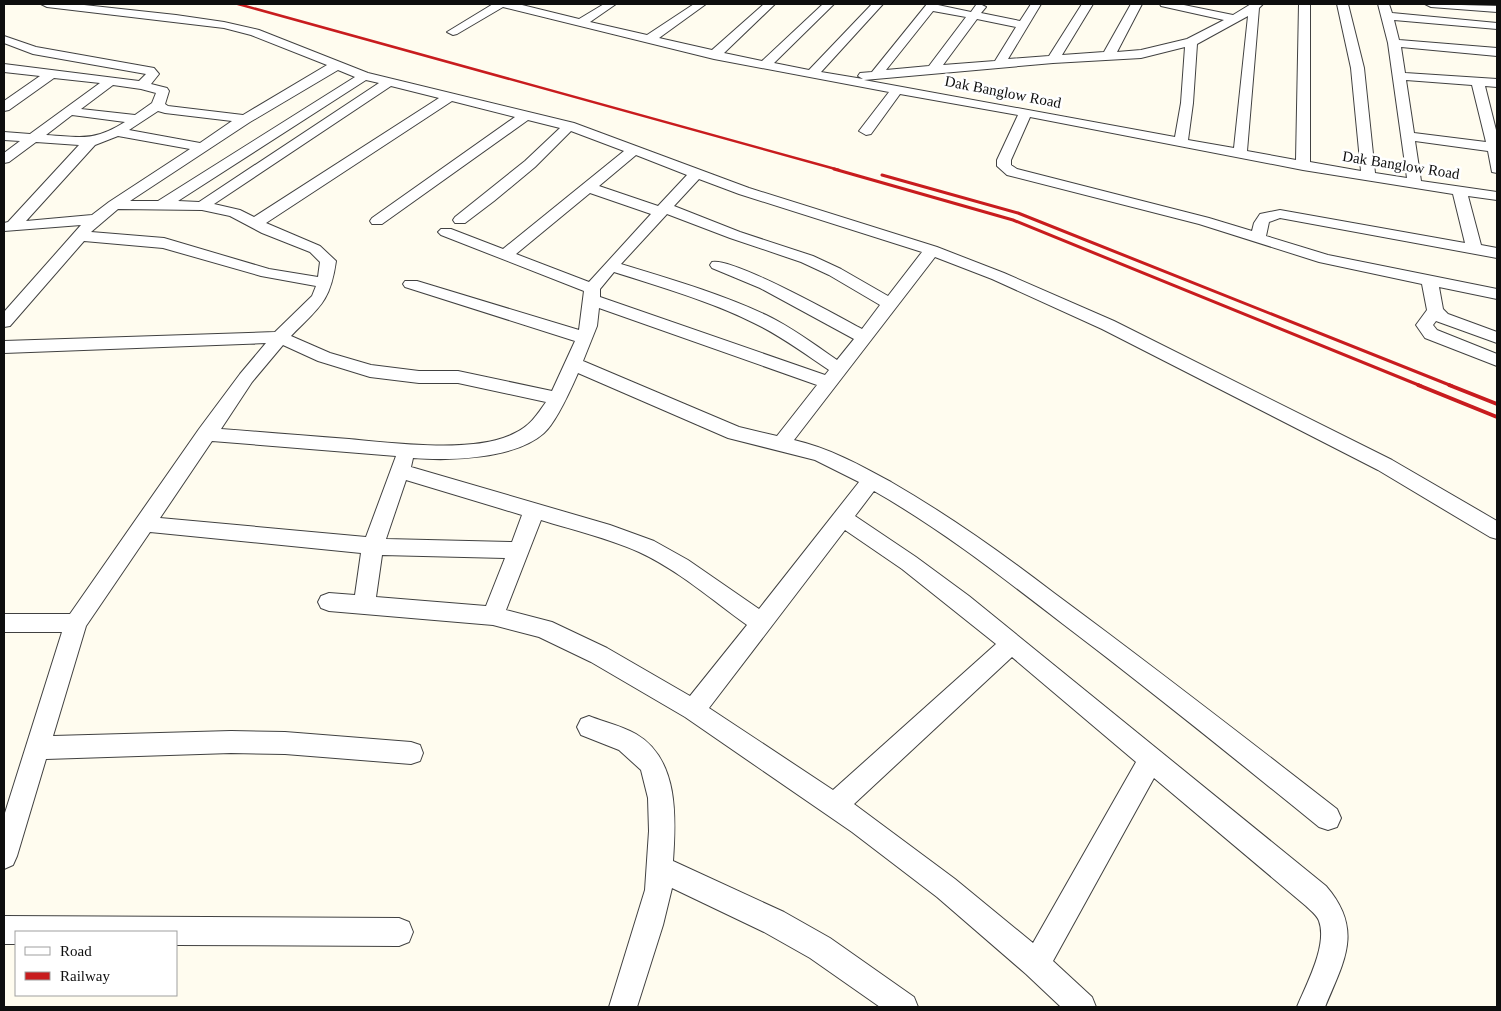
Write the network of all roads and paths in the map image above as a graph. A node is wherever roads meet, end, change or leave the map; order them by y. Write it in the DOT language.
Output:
graph roads {
  1 [pos="47,4"];
  2 [pos="500,4"];
  3 [pos="507,4"];
  4 [pos="611,4"];
  5 [pos="701,4"];
  6 [pos="770,4"];
  7 [pos="829,4"];
  8 [pos="878,4"];
  9 [pos="983,4"];
  10 [pos="1036,4"];
  11 [pos="1087,4"];
  12 [pos="1136,4"];
  13 [pos="1165,4"];
  14 [pos="1305,4"];
  15 [pos="1343,4"];
  16 [pos="1437,4"];
  17 [pos="1256,5"];
  18 [pos="932,6"];
  19 [pos="1185,6"];
  20 [pos="1495,8"];
  21 [pos="1386,10"];
  22 [pos="974,16"];
  23 [pos="1235,19"];
  24 [pos="580,22"];
  25 [pos="1022,25"];
  26 [pos="1497,26"];
  27 [pos="453,32"];
  28 [pos="4,39"];
  29 [pos="650,39"];
  30 [pos="1191,42"];
  31 [pos="1394,43"];
  32 [pos="1497,52"];
  33 [pos="714,54"];
  34 [pos="1108,57"];
  35 [pos="1053,59"];
  36 [pos="766,64"];
  37 [pos="999,64"];
  38 [pos="335,66"];
  39 [pos="4,68"];
  40 [pos="933,70"];
  41 [pos="26,71"];
  42 [pos="51,74"];
  43 [pos="812,74"];
  44 [pos="876,75"];
  45 [pos="364,76"];
  46 [pos="1400,76"];
  47 [pos="839,79"];
  48 [pos="11,80"];
  49 [pos="111,81"];
  50 [pos="1477,81"];
  51 [pos="388,83"];
  52 [pos="1497,83"];
  53 [pos="142,84"];
  54 [pos="897,89"];
  55 [pos="448,98"];
  56 [pos="158,105"];
  57 [pos="4,107"];
  58 [pos="69,111"];
  59 [pos="1026,112"];
  60 [pos="525,116"];
  61 [pos="136,119"];
  62 [pos="245,119"];
  63 [pos="569,126"];
  64 [pos="866,131"];
  65 [pos="117,132"];
  66 [pos="4,136"];
  67 [pos="1409,136"];
  68 [pos="31,139"];
  69 [pos="90,142"];
  70 [pos="1181,142"];
  71 [pos="202,147"];
  72 [pos="1496,148"];
  73 [pos="634,150"];
  74 [pos="1240,153"];
  75 [pos="4,159"];
  76 [pos="1303,166"];
  77 [pos="1497,168"];
  78 [pos="696,174"];
  79 [pos="1368,178"];
  80 [pos="1415,185"];
  81 [pos="588,187"];
  82 [pos="1459,191"];
  83 [pos="1497,196"];
  84 [pos="114,205"];
  85 [pos="162,205"];
  86 [pos="202,206"];
  87 [pos="663,210"];
  88 [pos="98,218"];
  89 [pos="460,220"];
  90 [pos="377,221"];
  91 [pos="256,223"];
  92 [pos="8,227"];
  93 [pos="446,232"];
  94 [pos="80,236"];
  95 [pos="1258,238"];
  96 [pos="1474,248"];
  97 [pos="932,250"];
  98 [pos="1497,253"];
  99 [pos="505,255"];
  100 [pos="718,265"];
  101 [pos="611,266"];
  102 [pos="1430,281"];
  103 [pos="325,283"];
  104 [pos="411,284"];
  105 [pos="591,294"];
  106 [pos="1497,294"];
  107 [pos="890,304"];
  108 [pos="1435,310"];
  109 [pos="4,322"];
  110 [pos="280,337"];
  111 [pos="864,337"];
  112 [pos="585,338"];
  113 [pos="1497,338"];
  114 [pos="4,347"];
  115 [pos="1497,360"];
  116 [pos="574,364"];
  117 [pos="839,369"];
  118 [pos="828,383"];
  119 [pos="558,398"];
  120 [pos="206,434"];
  121 [pos="781,444"];
  122 [pos="408,450"];
  123 [pos="400,471"];
  124 [pos="871,480"];
  125 [pos="534,511"];
  126 [pos="843,518"];
  127 [pos="146,524"];
  128 [pos="1497,531"];
  129 [pos="373,546"];
  130 [pos="519,550"];
  131 [pos="329,602"];
  132 [pos="364,605"];
  133 [pos="493,616"];
  134 [pos="4,623"];
  135 [pos="76,623"];
  136 [pos="761,624"];
  137 [pos="1011,644"];
  138 [pos="693,710"];
  139 [pos="589,727"];
  140 [pos="37,748"];
  141 [pos="411,753"];
  142 [pos="1151,760"];
  143 [pos="835,805"];
  144 [pos="1328,818"];
  145 [pos="4,856"];
  146 [pos="661,869"];
  147 [pos="4,930"];
  148 [pos="400,932"];
  149 [pos="1036,964"];
  150 [pos="622,1007"];
  151 [pos="904,1007"];
  152 [pos="1082,1007"];
  153 [pos="1311,1007"];
  1 -- 38 [label="street"];
  2 -- 27 [label="street"];
  3 -- 24 [label="street, Dak Banglow Road"];
  4 -- 24 [label="street"];
  5 -- 29 [label="street"];
  6 -- 33 [label="street"];
  7 -- 36 [label="street"];
  8 -- 43 [label="street"];
  9 -- 22 [label="street"];
  10 -- 25 [label="street"];
  11 -- 35 [label="street"];
  12 -- 34 [label="street"];
  13 -- 19 [label="street"];
  14 -- 76 [label="street"];
  15 -- 79 [label="street"];
  16 -- 20 [label="street"];
  17 -- 23 [label="street"];
  17 -- 74 [label="street"];
  18 -- 22 [label="street"];
  18 -- 44 [label="street"];
  19 -- 23 [label="street"];
  21 -- 26 [label="street"];
  21 -- 31 [label="street"];
  22 -- 25 [label="street"];
  22 -- 40 [label="street"];
  23 -- 30 [label="street"];
  24 -- 29 [label="street, Dak Banglow Road"];
  25 -- 37 [label="street"];
  28 -- 53 [label="street"];
  29 -- 33 [label="street, Dak Banglow Road"];
  30 -- 34 [label="street"];
  30 -- 70 [label="street"];
  31 -- 32 [label="street"];
  31 -- 46 [label="street"];
  33 -- 36 [label="street, Dak Banglow Road"];
  34 -- 35 [label="street"];
  35 -- 37 [label="street"];
  36 -- 43 [label="street, Dak Banglow Road"];
  37 -- 40 [label="street"];
  38 -- 45 [label="street"];
  38 -- 62 [label="street"];
  39 -- 41 [label="street"];
  40 -- 44 [label="street"];
  41 -- 42 [label="street"];
  41 -- 48 [label="street"];
  42 -- 49 [label="street"];
  42 -- 57 [label="street"];
  43 -- 47 [label="street, Dak Banglow Road"];
  44 -- 47 [label="street"];
  45 -- 51 [label="street"];
  45 -- 85 [label="street"];
  46 -- 50 [label="street"];
  46 -- 67 [label="street"];
  47 -- 54 [label="street, Dak Banglow Road"];
  49 -- 53 [label="street"];
  49 -- 58 [label="street"];
  50 -- 52 [label="street"];
  50 -- 72 [label="street"];
  51 -- 55 [label="street"];
  51 -- 86 [label="street"];
  53 -- 56 [label="street"];
  54 -- 59 [label="street, Dak Banglow Road"];
  54 -- 64 [label="street"];
  55 -- 60 [label="street"];
  55 -- 91 [label="street"];
  56 -- 61 [label="street"];
  56 -- 62 [label="street"];
  58 -- 61 [label="street"];
  58 -- 68 [label="street"];
  59 -- 70 [label="street, Dak Banglow Road"];
  59 -- 95 [label="street"];
  60 -- 63 [label="street"];
  60 -- 90 [label="street"];
  61 -- 65 [label="street"];
  62 -- 71 [label="street"];
  63 -- 73 [label="street"];
  63 -- 89 [label="street"];
  65 -- 69 [label="street"];
  65 -- 71 [label="street"];
  66 -- 68 [label="street"];
  67 -- 72 [label="street"];
  67 -- 80 [label="street"];
  68 -- 69 [label="street"];
  68 -- 75 [label="street"];
  69 -- 92 [label="street"];
  70 -- 74 [label="street, Dak Banglow Road"];
  71 -- 84 [label="street"];
  72 -- 77 [label="street"];
  73 -- 78 [label="street"];
  73 -- 81 [label="street"];
  74 -- 76 [label="street, Dak Banglow Road"];
  76 -- 79 [label="street, Dak Banglow Road"];
  78 -- 87 [label="street"];
  78 -- 97 [label="street"];
  79 -- 80 [label="street, Dak Banglow Road"];
  80 -- 82 [label="street, Dak Banglow Road"];
  81 -- 87 [label="street"];
  81 -- 99 [label="street"];
  82 -- 83 [label="street, Dak Banglow Road"];
  82 -- 96 [label="street"];
  84 -- 85 [label="street"];
  84 -- 88 [label="street"];
  85 -- 86 [label="street"];
  86 -- 91 [label="street"];
  87 -- 101 [label="street"];
  87 -- 107 [label="street"];
  88 -- 92 [label="street"];
  88 -- 94 [label="street"];
  91 -- 103 [label="street"];
  93 -- 99 [label="street"];
  94 -- 103 [label="street"];
  94 -- 109 [label="street"];
  95 -- 96 [label="street"];
  95 -- 102 [label="street"];
  96 -- 98 [label="street"];
  97 -- 107 [label="street"];
  97 -- 128 [label="street"];
  99 -- 105 [label="street"];
  100 -- 111 [label="street"];
  101 -- 105 [label="street"];
  101 -- 117 [label="street"];
  102 -- 106 [label="street"];
  102 -- 108 [label="street"];
  103 -- 110 [label="street"];
  104 -- 112 [label="street"];
  105 -- 112 [label="street"];
  105 -- 118 [label="street"];
  107 -- 111 [label="street"];
  108 -- 113 [label="street"];
  108 -- 115 [label="street"];
  110 -- 114 [label="street"];
  110 -- 119 [label="street"];
  110 -- 120 [label="street"];
  111 -- 117 [label="street"];
  112 -- 116 [label="street"];
  116 -- 119 [label="street"];
  116 -- 121 [label="street"];
  117 -- 118 [label="street"];
  118 -- 121 [label="street"];
  119 -- 122 [label="street"];
  120 -- 122 [label="street"];
  120 -- 127 [label="street"];
  121 -- 124 [label="street"];
  122 -- 123 [label="street"];
  123 -- 125 [label="street"];
  123 -- 129 [label="street"];
  124 -- 126 [label="street"];
  124 -- 144 [label="street"];
  125 -- 130 [label="street"];
  125 -- 136 [label="street"];
  126 -- 136 [label="street"];
  126 -- 137 [label="street"];
  127 -- 129 [label="street"];
  127 -- 135 [label="street"];
  129 -- 130 [label="street"];
  129 -- 132 [label="street"];
  130 -- 133 [label="street"];
  131 -- 132 [label="street"];
  132 -- 133 [label="street"];
  133 -- 138 [label="street"];
  134 -- 135 [label="street"];
  135 -- 140 [label="street"];
  136 -- 138 [label="street"];
  137 -- 142 [label="street"];
  137 -- 143 [label="street"];
  138 -- 143 [label="street"];
  139 -- 146 [label="street"];
  140 -- 141 [label="street"];
  140 -- 145 [label="street"];
  142 -- 149 [label="street"];
  142 -- 153 [label="street"];
  143 -- 149 [label="street"];
  146 -- 150 [label="street"];
  146 -- 151 [label="street"];
  147 -- 148 [label="street"];
  149 -- 152 [label="street"];
}
